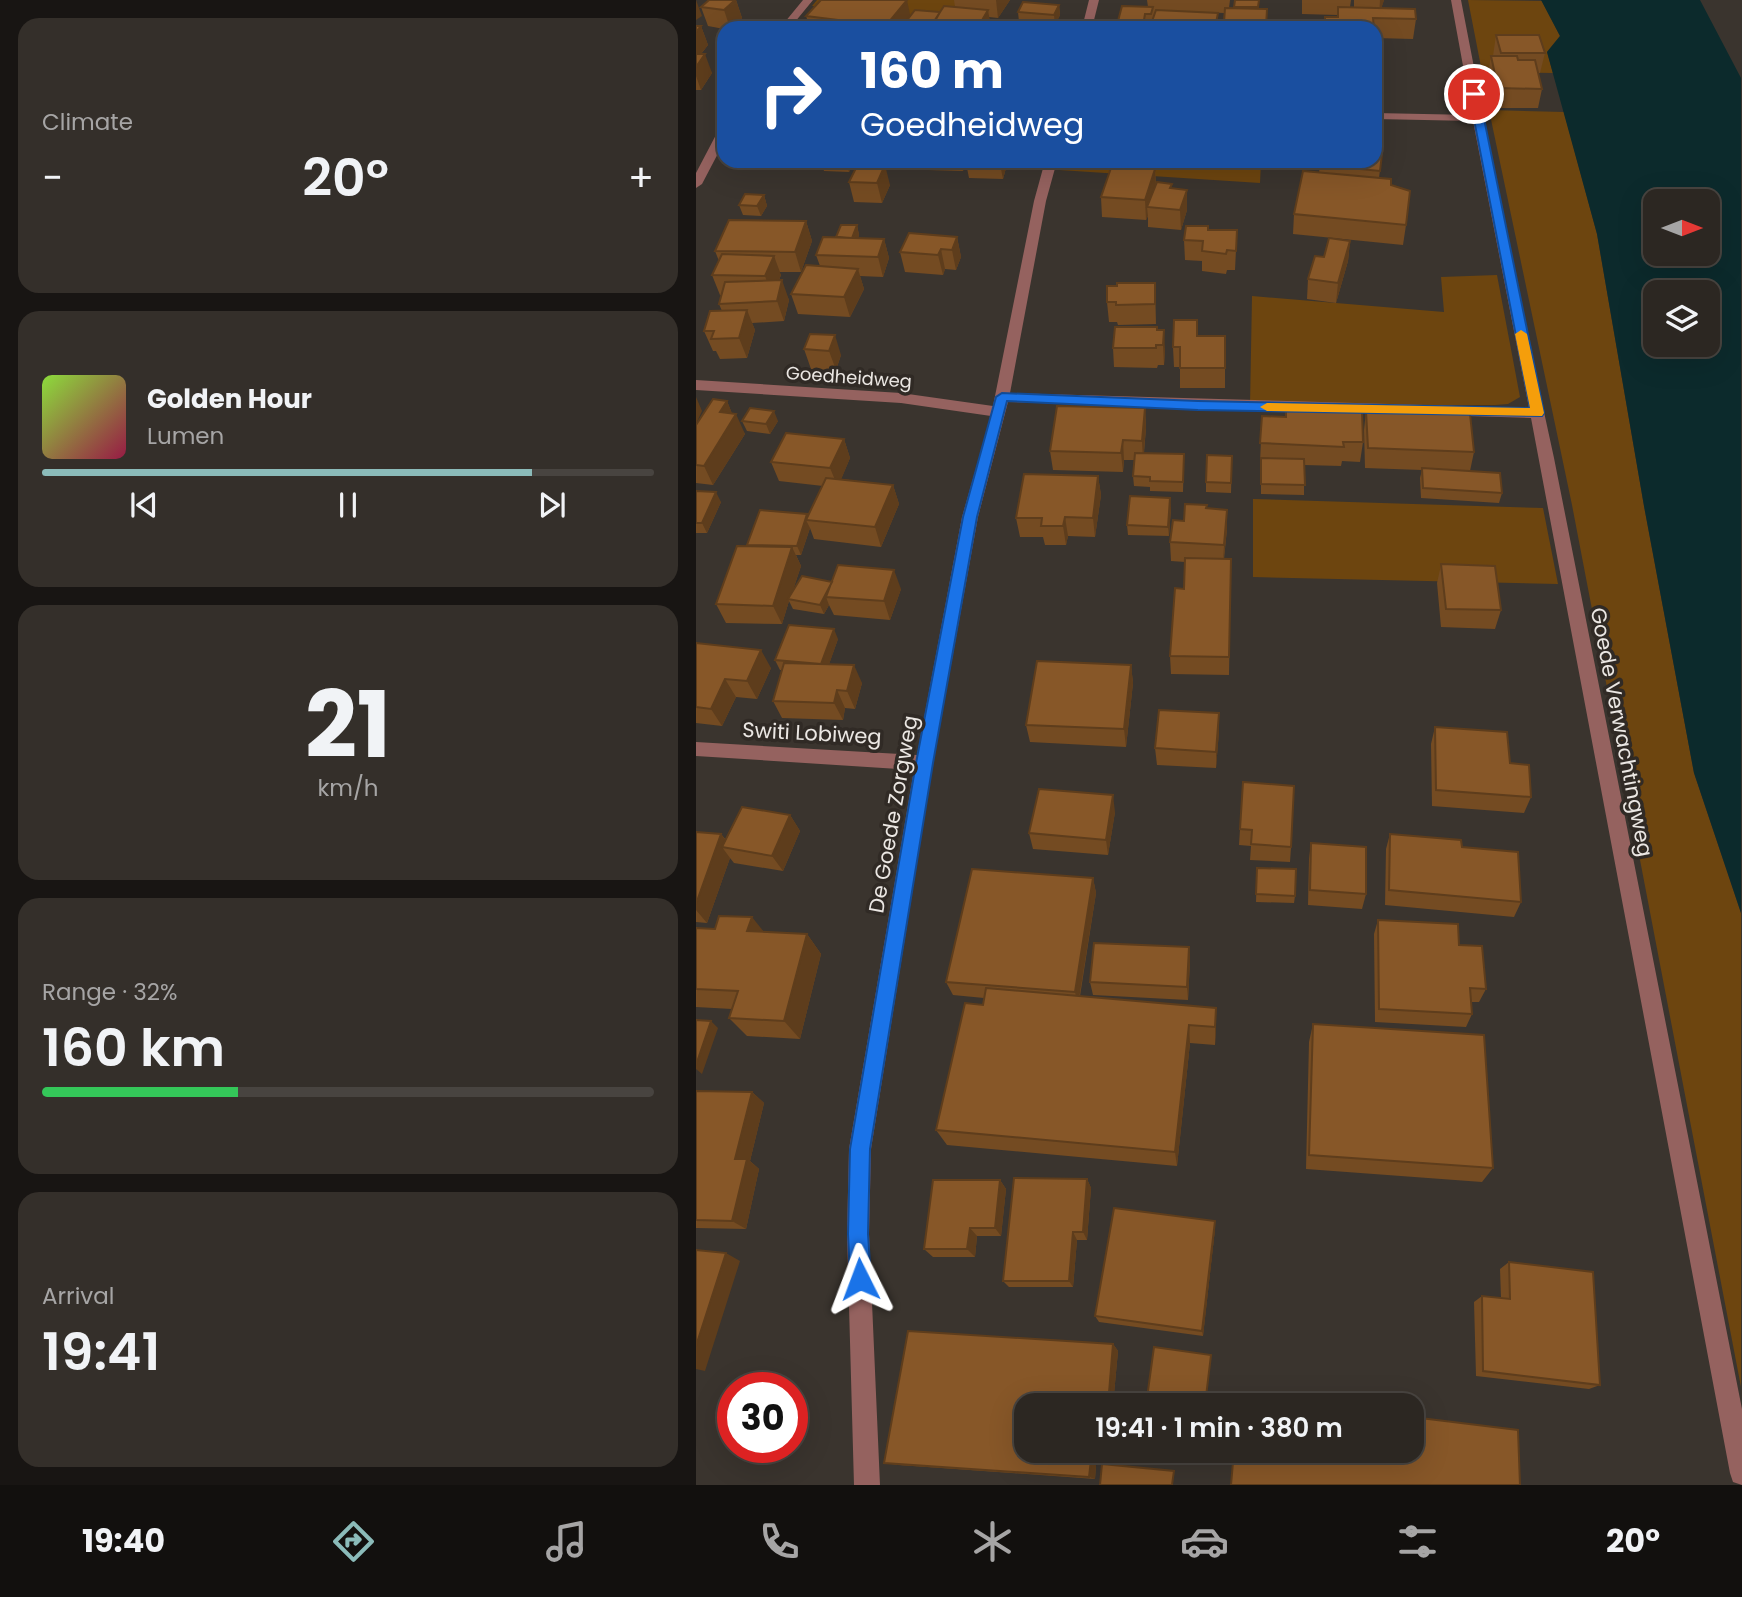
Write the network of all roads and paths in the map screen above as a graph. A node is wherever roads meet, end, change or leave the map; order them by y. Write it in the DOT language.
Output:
graph roads {
  1 [pos="807,0"];
  2 [pos="1094,0"];
  3 [pos="1456,0"];
  4 [pos="790,21"];
  5 [pos="1089,21"];
  6 [pos="1382,116"];
  7 [pos="1479,118"];
  8 [pos="717,144"];
  9 [pos="1049,168"];
  10 [pos="696,184"];
  11 [pos="696,385"];
  12 [pos="1001,405"];
  13 [pos="1537,413"];
  14 [pos="696,749"];
  15 [pos="925,763"];
  16 [pos="1741,1473"];
  17 [pos="867,1485"];
  1 -- 4 [label="street"];
  2 -- 5 [label="street"];
  3 -- 7 [label="street, Goede Verwachtingweg"];
  6 -- 7 [label="street"];
  7 -- 13 [label="street, Goede Verwachtingweg"];
  8 -- 10 [label="street"];
  9 -- 12 [label="street, De Goede Zorgweg"];
  11 -- 12 [label="street, Goedheidweg"];
  12 -- 13 [label="street, Goedheidweg"];
  12 -- 15 [label="street, De Goede Zorgweg"];
  13 -- 16 [label="street, Goede Verwachtingweg"];
  14 -- 15 [label="street, Switi Lobiweg"];
  15 -- 17 [label="street, De Goede Zorgweg"];
}
